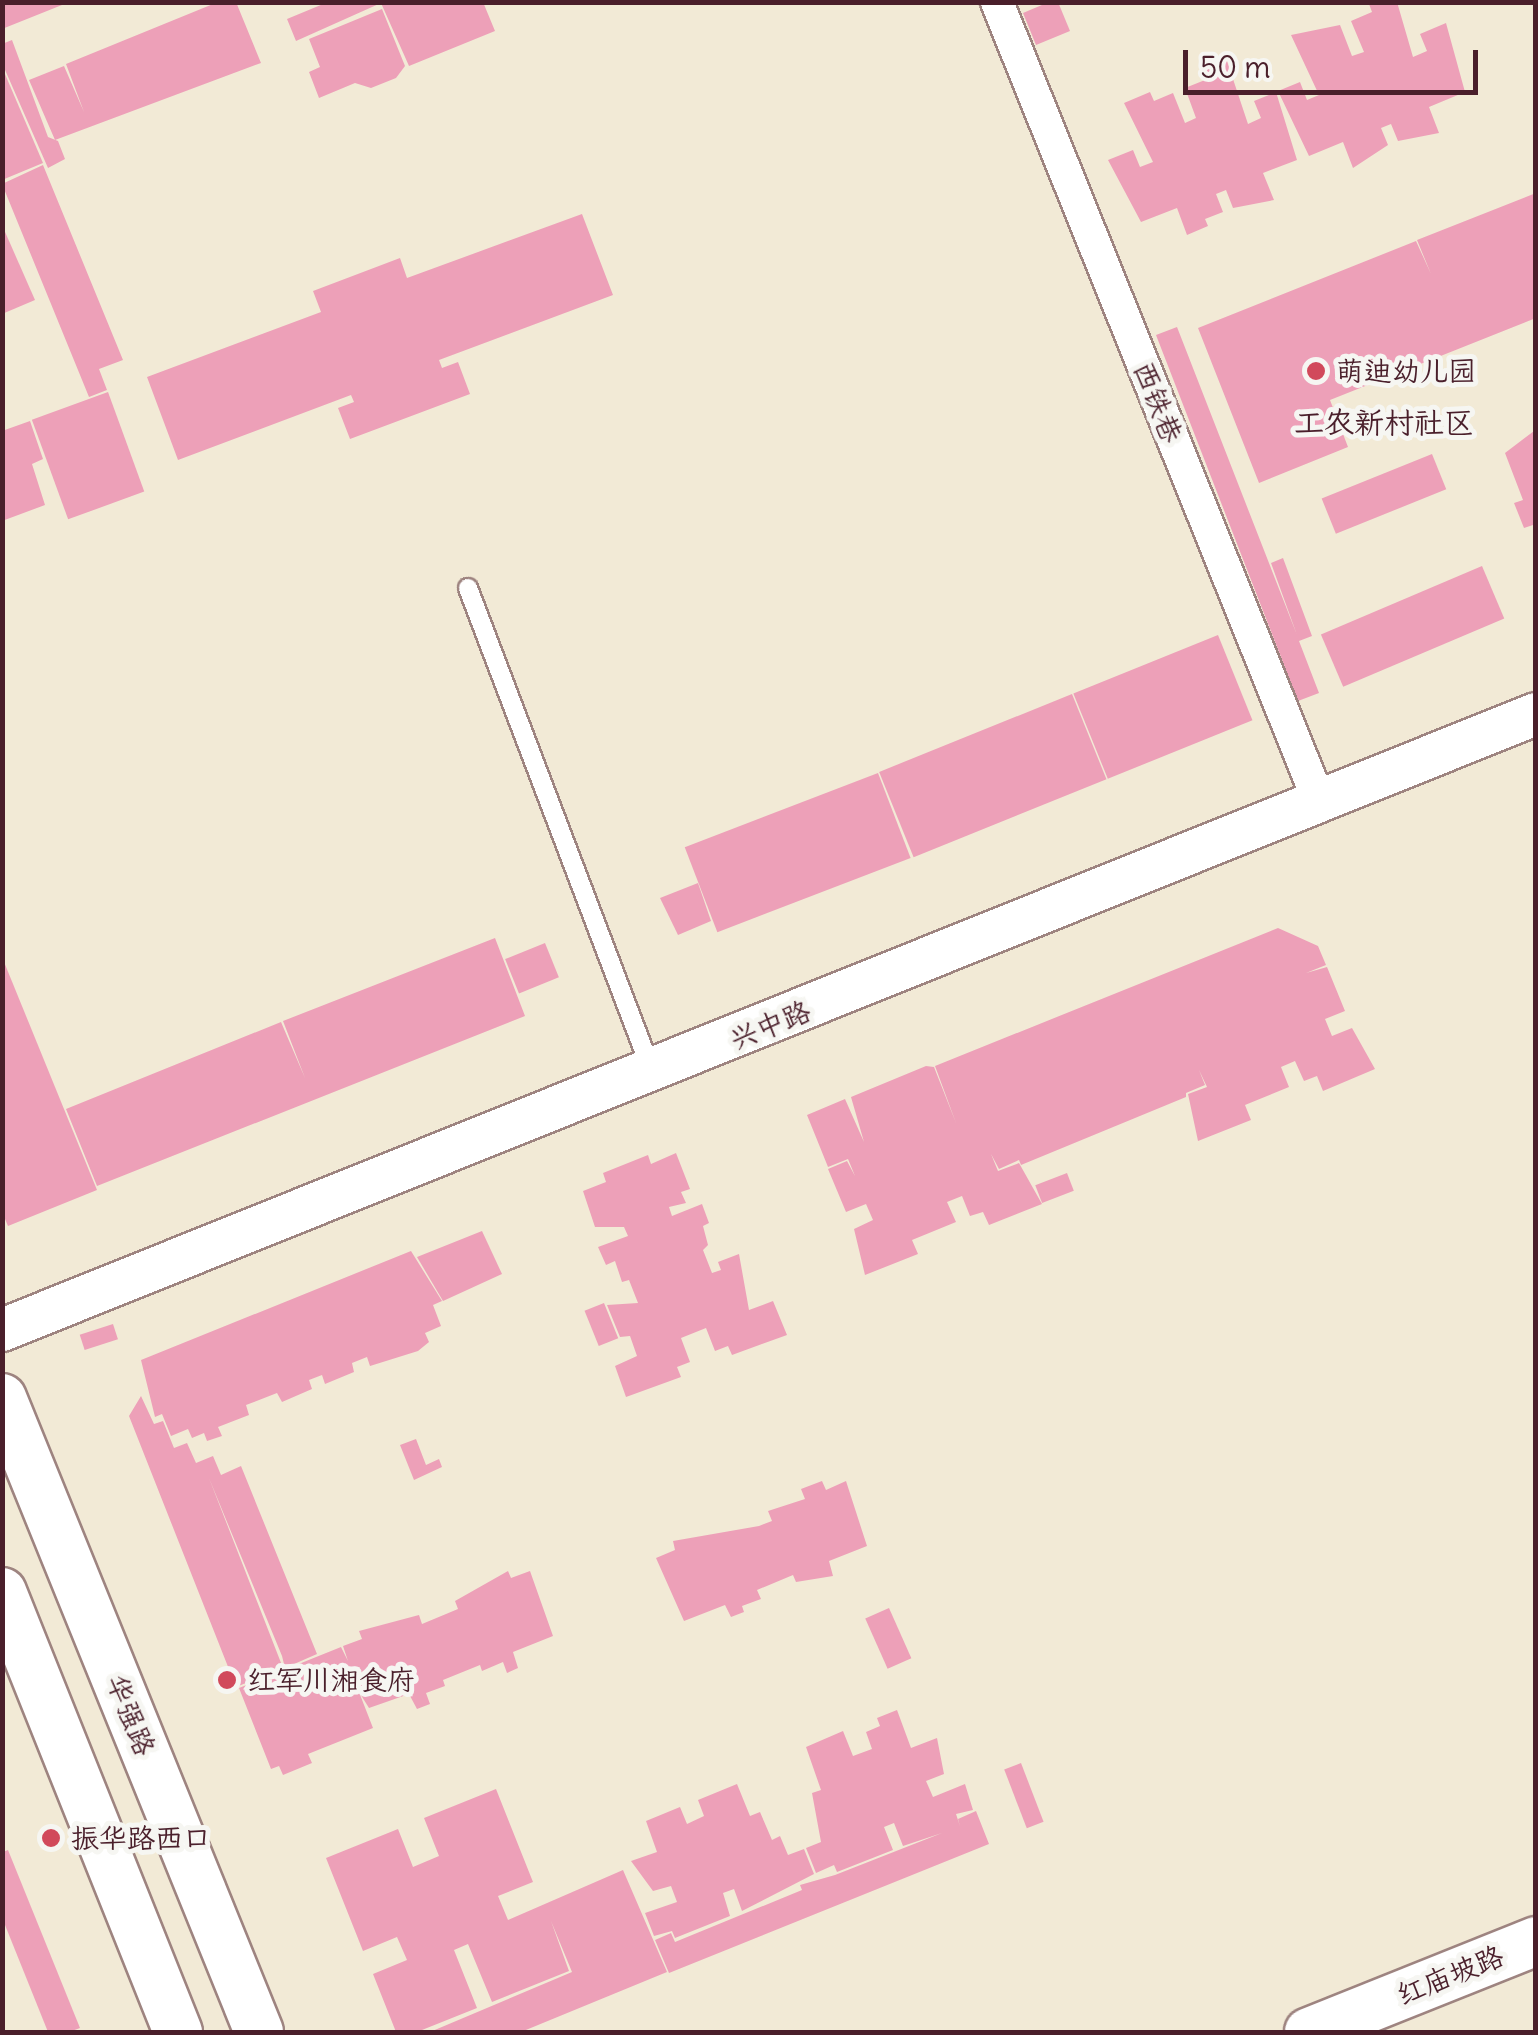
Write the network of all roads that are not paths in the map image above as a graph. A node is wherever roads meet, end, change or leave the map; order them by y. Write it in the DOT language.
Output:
graph roads {
  1 [pos="997,2"];
  2 [pos="468,588"];
  3 [pos="1536,714"];
  4 [pos="1319,801"];
  5 [pos="652,1073"];
  6 [pos="2,1330"];
  7 [pos="2,1398"];
  8 [pos="2,1592"];
  9 [pos="1536,1941"];
  10 [pos="178,2032"];
  11 [pos="259,2032"];
  12 [pos="1309,2032"];
  1 -- 4 [label="street, 西铁巷"];
  2 -- 5 [label="lane"];
  3 -- 4 [label="street, 兴中路"];
  4 -- 5 [label="street, 兴中路"];
  5 -- 6 [label="street, 兴中路"];
  7 -- 11 [label="main road, 华强路"];
  8 -- 10 [label="main road"];
  9 -- 12 [label="main road, 红庙坡路"];
}
